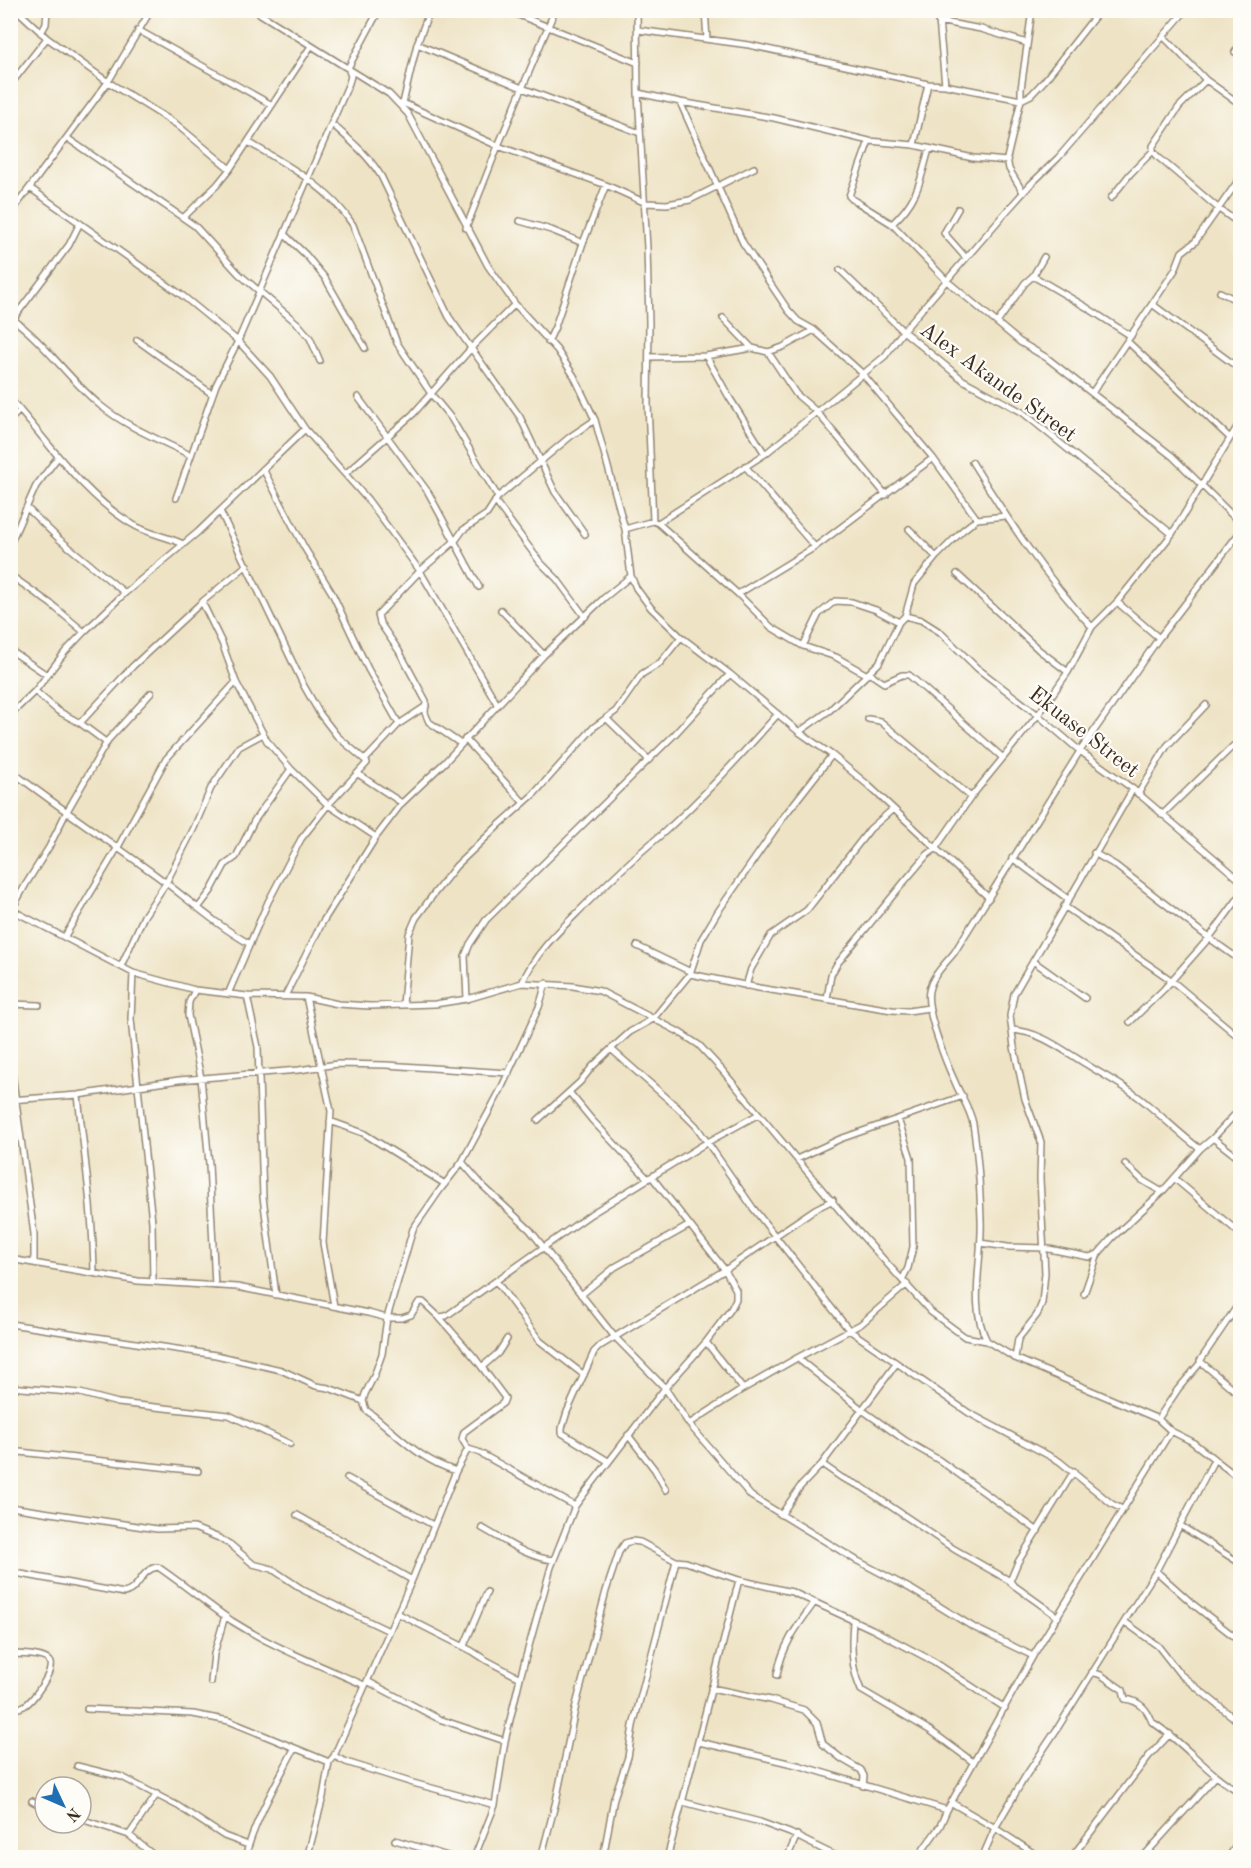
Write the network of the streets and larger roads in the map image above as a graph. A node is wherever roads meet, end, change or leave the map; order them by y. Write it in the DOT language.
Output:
graph roads {
  1 [pos="17,10"];
  2 [pos="47,10"];
  3 [pos="151,10"];
  4 [pos="254,10"];
  5 [pos="378,10"];
  6 [pos="430,10"];
  7 [pos="506,10"];
  8 [pos="555,10"];
  9 [pos="637,10"];
  10 [pos="705,10"];
  11 [pos="938,10"];
  12 [pos="1032,10"];
  13 [pos="1100,10"];
  14 [pos="1186,10"];
  15 [pos="938,21"];
  16 [pos="548,28"];
  17 [pos="138,30"];
  18 [pos="638,30"];
  19 [pos="41,33"];
  20 [pos="1164,37"];
  21 [pos="46,38"];
  22 [pos="706,39"];
  23 [pos="1027,43"];
  24 [pos="417,44"];
  25 [pos="1240,44"];
  26 [pos="311,46"];
  27 [pos="1235,52"];
  28 [pos="638,63"];
  29 [pos="348,68"];
  30 [pos="1206,80"];
  31 [pos="108,82"];
  32 [pos="928,84"];
  33 [pos="10,85"];
  34 [pos="945,85"];
  35 [pos="522,88"];
  36 [pos="638,93"];
  37 [pos="1021,100"];
  38 [pos="680,102"];
  39 [pos="401,103"];
  40 [pos="1240,104"];
  41 [pos="272,105"];
  42 [pos="332,124"];
  43 [pos="640,133"];
  44 [pos="68,138"];
  45 [pos="869,141"];
  46 [pos="248,142"];
  47 [pos="914,145"];
  48 [pos="498,146"];
  49 [pos="929,149"];
  50 [pos="1153,151"];
  51 [pos="1007,162"];
  52 [pos="754,168"];
  53 [pos="230,169"];
  54 [pos="309,178"];
  55 [pos="1240,178"];
  56 [pos="606,185"];
  57 [pos="717,185"];
  58 [pos="30,188"];
  59 [pos="1023,192"];
  60 [pos="1111,198"];
  61 [pos="646,203"];
  62 [pos="958,209"];
  63 [pos="1219,209"];
  64 [pos="10,214"];
  65 [pos="184,217"];
  66 [pos="520,221"];
  67 [pos="80,223"];
  68 [pos="1240,224"];
  69 [pos="892,225"];
  70 [pos="466,228"];
  71 [pos="284,234"];
  72 [pos="583,243"];
  73 [pos="1044,257"];
  74 [pos="966,258"];
  75 [pos="840,270"];
  76 [pos="1033,276"];
  77 [pos="947,281"];
  78 [pos="260,289"];
  79 [pos="1220,292"];
  80 [pos="1240,302"];
  81 [pos="515,304"];
  82 [pos="1152,304"];
  83 [pos="723,318"];
  84 [pos="12,320"];
  85 [pos="997,323"];
  86 [pos="814,330"];
  87 [pos="903,332"];
  88 [pos="1129,339"];
  89 [pos="137,340"];
  90 [pos="238,341"];
  91 [pos="548,342"];
  92 [pos="365,348"];
  93 [pos="752,348"];
  94 [pos="471,349"];
  95 [pos="768,352"];
  96 [pos="706,356"];
  97 [pos="649,357"];
  98 [pos="320,361"];
  99 [pos="1240,369"];
  100 [pos="862,373"];
  101 [pos="1092,393"];
  102 [pos="212,394"];
  103 [pos="432,395"];
  104 [pos="358,398"];
  105 [pos="10,399"];
  106 [pos="20,410"];
  107 [pos="817,412"];
  108 [pos="10,420"];
  109 [pos="595,420"];
  110 [pos="1240,422"];
  111 [pos="305,429"];
  112 [pos="388,437"];
  113 [pos="1230,438"];
  114 [pos="765,454"];
  115 [pos="190,455"];
  116 [pos="58,456"];
  117 [pos="933,458"];
  118 [pos="541,459"];
  119 [pos="972,462"];
  120 [pos="745,466"];
  121 [pos="263,469"];
  122 [pos="345,474"];
  123 [pos="1201,485"];
  124 [pos="886,495"];
  125 [pos="176,498"];
  126 [pos="496,499"];
  127 [pos="27,508"];
  128 [pos="219,512"];
  129 [pos="1006,516"];
  130 [pos="977,519"];
  131 [pos="655,522"];
  132 [pos="1240,524"];
  133 [pos="625,529"];
  134 [pos="909,529"];
  135 [pos="1240,532"];
  136 [pos="585,534"];
  137 [pos="1172,534"];
  138 [pos="454,541"];
  139 [pos="10,544"];
  140 [pos="183,544"];
  141 [pos="815,547"];
  142 [pos="936,556"];
  143 [pos="247,565"];
  144 [pos="420,570"];
  145 [pos="957,574"];
  146 [pos="10,575"];
  147 [pos="631,576"];
  148 [pos="478,587"];
  149 [pos="125,593"];
  150 [pos="738,594"];
  151 [pos="202,602"];
  152 [pos="1117,602"];
  153 [pos="501,610"];
  154 [pos="905,616"];
  155 [pos="585,617"];
  156 [pos="899,622"];
  157 [pos="1092,627"];
  158 [pos="84,632"];
  159 [pos="681,637"];
  160 [pos="1159,638"];
  161 [pos="802,646"];
  162 [pos="10,650"];
  163 [pos="544,655"];
  164 [pos="1068,672"];
  165 [pos="730,674"];
  166 [pos="868,674"];
  167 [pos="46,675"];
  168 [pos="237,682"];
  169 [pos="34,691"];
  170 [pos="151,693"];
  171 [pos="497,704"];
  172 [pos="1206,705"];
  173 [pos="426,706"];
  174 [pos="778,714"];
  175 [pos="1038,715"];
  176 [pos="10,716"];
  177 [pos="607,719"];
  178 [pos="868,719"];
  179 [pos="80,723"];
  180 [pos="399,724"];
  181 [pos="799,732"];
  182 [pos="263,734"];
  183 [pos="107,742"];
  184 [pos="463,742"];
  185 [pos="1233,746"];
  186 [pos="1080,751"];
  187 [pos="832,755"];
  188 [pos="1002,757"];
  189 [pos="365,760"];
  190 [pos="649,760"];
  191 [pos="291,769"];
  192 [pos="10,770"];
  193 [pos="358,774"];
  194 [pos="1135,791"];
  195 [pos="971,797"];
  196 [pos="402,803"];
  197 [pos="524,803"];
  198 [pos="328,805"];
  199 [pos="892,809"];
  200 [pos="66,813"];
  201 [pos="1162,815"];
  202 [pos="376,837"];
  203 [pos="118,847"];
  204 [pos="935,849"];
  205 [pos="1094,853"];
  206 [pos="1012,858"];
  207 [pos="1240,880"];
  208 [pos="166,883"];
  209 [pos="1240,896"];
  210 [pos="989,898"];
  211 [pos="1068,899"];
  212 [pos="1064,906"];
  213 [pos="198,908"];
  214 [pos="11,909"];
  215 [pos="10,921"];
  216 [pos="64,936"];
  217 [pos="1209,938"];
  218 [pos="250,944"];
  219 [pos="637,946"];
  220 [pos="1240,960"];
  221 [pos="1033,961"];
  222 [pos="121,966"];
  223 [pos="690,973"];
  224 [pos="134,974"];
  225 [pos="1171,980"];
  226 [pos="522,983"];
  227 [pos="546,984"];
  228 [pos="746,986"];
  229 [pos="195,990"];
  230 [pos="228,994"];
  231 [pos="246,996"];
  232 [pos="285,996"];
  233 [pos="306,997"];
  234 [pos="1085,998"];
  235 [pos="467,999"];
  236 [pos="827,999"];
  237 [pos="10,1004"];
  238 [pos="39,1005"];
  239 [pos="403,1005"];
  240 [pos="929,1008"];
  241 [pos="653,1019"];
  242 [pos="1130,1022"];
  243 [pos="1012,1030"];
  244 [pos="1240,1038"];
  245 [pos="611,1048"];
  246 [pos="10,1058"];
  247 [pos="321,1066"];
  248 [pos="260,1073"];
  249 [pos="508,1073"];
  250 [pos="201,1078"];
  251 [pos="138,1087"];
  252 [pos="569,1092"];
  253 [pos="78,1095"];
  254 [pos="963,1096"];
  255 [pos="14,1100"];
  256 [pos="1240,1108"];
  257 [pos="759,1113"];
  258 [pos="538,1119"];
  259 [pos="898,1119"];
  260 [pos="330,1121"];
  261 [pos="1214,1138"];
  262 [pos="706,1143"];
  263 [pos="1200,1149"];
  264 [pos="797,1159"];
  265 [pos="1240,1159"];
  266 [pos="462,1162"];
  267 [pos="1125,1164"];
  268 [pos="650,1178"];
  269 [pos="1174,1178"];
  270 [pos="445,1184"];
  271 [pos="1162,1192"];
  272 [pos="832,1200"];
  273 [pos="690,1225"];
  274 [pos="1237,1231"];
  275 [pos="776,1235"];
  276 [pos="980,1243"];
  277 [pos="544,1246"];
  278 [pos="1044,1248"];
  279 [pos="1098,1254"];
  280 [pos="10,1259"];
  281 [pos="34,1263"];
  282 [pos="725,1270"];
  283 [pos="94,1274"];
  284 [pos="496,1281"];
  285 [pos="153,1282"];
  286 [pos="905,1282"];
  287 [pos="215,1286"];
  288 [pos="1084,1294"];
  289 [pos="276,1295"];
  290 [pos="581,1295"];
  291 [pos="1240,1302"];
  292 [pos="334,1306"];
  293 [pos="1235,1312"];
  294 [pos="1240,1316"];
  295 [pos="439,1317"];
  296 [pos="387,1318"];
  297 [pos="10,1324"];
  298 [pos="849,1330"];
  299 [pos="614,1336"];
  300 [pos="507,1339"];
  301 [pos="987,1341"];
  302 [pos="706,1342"];
  303 [pos="797,1358"];
  304 [pos="1015,1358"];
  305 [pos="1201,1362"];
  306 [pos="897,1364"];
  307 [pos="482,1367"];
  308 [pos="584,1375"];
  309 [pos="10,1387"];
  310 [pos="665,1388"];
  311 [pos="743,1389"];
  312 [pos="1240,1395"];
  313 [pos="363,1401"];
  314 [pos="862,1409"];
  315 [pos="1158,1419"];
  316 [pos="689,1424"];
  317 [pos="1172,1431"];
  318 [pos="628,1435"];
  319 [pos="290,1444"];
  320 [pos="468,1449"];
  321 [pos="10,1451"];
  322 [pos="1214,1460"];
  323 [pos="608,1461"];
  324 [pos="822,1464"];
  325 [pos="198,1471"];
  326 [pos="456,1471"];
  327 [pos="1074,1471"];
  328 [pos="347,1478"];
  329 [pos="1240,1479"];
  330 [pos="666,1490"];
  331 [pos="575,1506"];
  332 [pos="10,1507"];
  333 [pos="1122,1509"];
  334 [pos="297,1515"];
  335 [pos="781,1515"];
  336 [pos="434,1525"];
  337 [pos="1181,1526"];
  338 [pos="482,1528"];
  339 [pos="1038,1531"];
  340 [pos="554,1560"];
  341 [pos="676,1562"];
  342 [pos="1240,1563"];
  343 [pos="1156,1571"];
  344 [pos="10,1572"];
  345 [pos="412,1580"];
  346 [pos="739,1580"];
  347 [pos="1010,1581"];
  348 [pos="487,1592"];
  349 [pos="814,1603"];
  350 [pos="397,1613"];
  351 [pos="225,1616"];
  352 [pos="1058,1617"];
  353 [pos="853,1622"];
  354 [pos="1125,1622"];
  355 [pos="389,1632"];
  356 [pos="1240,1641"];
  357 [pos="464,1646"];
  358 [pos="10,1654"];
  359 [pos="1033,1656"];
  360 [pos="1092,1672"];
  361 [pos="777,1675"];
  362 [pos="520,1678"];
  363 [pos="211,1682"];
  364 [pos="366,1683"];
  365 [pos="711,1688"];
  366 [pos="1005,1708"];
  367 [pos="87,1709"];
  368 [pos="10,1711"];
  369 [pos="1240,1722"];
  370 [pos="1170,1734"];
  371 [pos="505,1741"];
  372 [pos="699,1742"];
  373 [pos="294,1749"];
  374 [pos="334,1756"];
  375 [pos="329,1762"];
  376 [pos="973,1762"];
  377 [pos="77,1766"];
  378 [pos="1216,1776"];
  379 [pos="863,1786"];
  380 [pos="1240,1792"];
  381 [pos="157,1794"];
  382 [pos="683,1802"];
  383 [pos="952,1803"];
  384 [pos="495,1805"];
  385 [pos="946,1810"];
  386 [pos="93,1823"];
  387 [pos="995,1828"];
  388 [pos="129,1835"];
  389 [pos="797,1835"];
  390 [pos="395,1840"];
  391 [pos="1240,1840"];
  392 [pos="248,1845"];
  393 [pos="157,1857"];
  394 [pos="245,1857"];
  395 [pos="307,1857"];
  396 [pos="454,1857"];
  397 [pos="474,1857"];
  398 [pos="541,1857"];
  399 [pos="603,1857"];
  400 [pos="667,1857"];
  401 [pos="787,1857"];
  402 [pos="840,1857"];
  403 [pos="917,1857"];
  404 [pos="982,1857"];
  405 [pos="1041,1857"];
  406 [pos="1071,1857"];
  407 [pos="1142,1857"];
  408 [pos="1228,1857"];
  1 -- 19 [label="street"];
  2 -- 19 [label="street"];
  3 -- 17 [label="street"];
  4 -- 26 [label="street"];
  5 -- 29 [label="street"];
  6 -- 24 [label="street"];
  7 -- 16 [label="street"];
  8 -- 16 [label="street"];
  9 -- 18 [label="street"];
  10 -- 22 [label="street"];
  11 -- 15 [label="street"];
  12 -- 23 [label="street"];
  13 -- 37 [label="street"];
  14 -- 20 [label="street"];
  15 -- 23 [label="street"];
  15 -- 34 [label="street"];
  16 -- 28 [label="street"];
  16 -- 35 [label="street"];
  17 -- 31 [label="street"];
  17 -- 41 [label="street"];
  18 -- 22 [label="street"];
  18 -- 28 [label="street"];
  19 -- 21 [label="street"];
  20 -- 30 [label="street"];
  20 -- 59 [label="street"];
  21 -- 31 [label="street"];
  21 -- 33 [label="street"];
  22 -- 32 [label="street"];
  23 -- 37 [label="street"];
  24 -- 35 [label="street"];
  24 -- 39 [label="street"];
  25 -- 27 [label="street"];
  26 -- 29 [label="street"];
  26 -- 41 [label="street"];
  28 -- 36 [label="street"];
  29 -- 39 [label="street"];
  29 -- 42 [label="street"];
  30 -- 40 [label="street"];
  30 -- 50 [label="street"];
  31 -- 44 [label="street"];
  31 -- 53 [label="street"];
  32 -- 34 [label="street"];
  32 -- 47 [label="street"];
  34 -- 37 [label="street"];
  35 -- 43 [label="street"];
  35 -- 48 [label="street"];
  36 -- 38 [label="street"];
  36 -- 43 [label="street"];
  37 -- 51 [label="street"];
  38 -- 45 [label="street"];
  38 -- 57 [label="street"];
  39 -- 48 [label="street"];
  39 -- 70 [label="street"];
  41 -- 46 [label="street"];
  42 -- 54 [label="street"];
  42 -- 94 [label="street"];
  43 -- 61 [label="street"];
  44 -- 58 [label="street"];
  44 -- 65 [label="street"];
  45 -- 47 [label="street"];
  45 -- 69 [label="street"];
  46 -- 53 [label="street"];
  46 -- 54 [label="street"];
  47 -- 49 [label="street"];
  48 -- 56 [label="street"];
  48 -- 70 [label="street"];
  49 -- 51 [label="street"];
  49 -- 69 [label="street"];
  50 -- 60 [label="street"];
  50 -- 63 [label="street"];
  51 -- 59 [label="street"];
  52 -- 57 [label="street"];
  53 -- 65 [label="street"];
  54 -- 71 [label="street"];
  54 -- 103 [label="street"];
  55 -- 63 [label="street"];
  56 -- 61 [label="street"];
  56 -- 72 [label="street"];
  57 -- 61 [label="street"];
  57 -- 86 [label="street"];
  58 -- 64 [label="street"];
  58 -- 67 [label="street"];
  59 -- 74 [label="street"];
  61 -- 97 [label="street"];
  62 -- 74 [label="street"];
  63 -- 68 [label="street"];
  63 -- 82 [label="street"];
  65 -- 78 [label="street"];
  66 -- 72 [label="street"];
  67 -- 84 [label="street"];
  67 -- 90 [label="street"];
  69 -- 77 [label="street"];
  70 -- 81 [label="street"];
  71 -- 78 [label="street"];
  71 -- 92 [label="street"];
  72 -- 91 [label="street"];
  73 -- 76 [label="street"];
  74 -- 77 [label="street"];
  75 -- 87 [label="street, Alex Akande Street"];
  76 -- 85 [label="street"];
  76 -- 88 [label="street"];
  77 -- 85 [label="street"];
  77 -- 87 [label="street"];
  78 -- 90 [label="street"];
  78 -- 98 [label="street"];
  79 -- 80 [label="street"];
  81 -- 91 [label="street"];
  81 -- 94 [label="street"];
  82 -- 88 [label="street"];
  82 -- 99 [label="street"];
  83 -- 93 [label="street"];
  84 -- 115 [label="street"];
  85 -- 101 [label="street"];
  86 -- 95 [label="street"];
  86 -- 100 [label="street"];
  87 -- 100 [label="street"];
  87 -- 137 [label="street, Alex Akande Street"];
  88 -- 101 [label="street"];
  88 -- 113 [label="street"];
  89 -- 102 [label="street"];
  90 -- 102 [label="street"];
  90 -- 111 [label="street"];
  91 -- 109 [label="street"];
  93 -- 95 [label="street"];
  93 -- 96 [label="street"];
  94 -- 103 [label="street"];
  94 -- 118 [label="street"];
  95 -- 107 [label="street"];
  96 -- 97 [label="street"];
  96 -- 114 [label="street"];
  97 -- 131 [label="street"];
  100 -- 107 [label="street"];
  100 -- 117 [label="street"];
  101 -- 123 [label="street"];
  102 -- 115 [label="street"];
  103 -- 112 [label="street"];
  103 -- 126 [label="street"];
  104 -- 112 [label="street"];
  105 -- 106 [label="street"];
  106 -- 108 [label="street"];
  106 -- 116 [label="street"];
  107 -- 114 [label="street"];
  107 -- 124 [label="street"];
  109 -- 118 [label="street"];
  109 -- 133 [label="street"];
  110 -- 113 [label="street"];
  111 -- 121 [label="street"];
  111 -- 122 [label="street"];
  112 -- 122 [label="street"];
  112 -- 138 [label="street"];
  113 -- 123 [label="street"];
  114 -- 120 [label="street"];
  115 -- 125 [label="street"];
  116 -- 127 [label="street"];
  116 -- 140 [label="street"];
  117 -- 124 [label="street"];
  117 -- 130 [label="street"];
  118 -- 126 [label="street"];
  118 -- 136 [label="street"];
  119 -- 129 [label="street"];
  120 -- 131 [label="street"];
  120 -- 141 [label="street"];
  121 -- 128 [label="street"];
  121 -- 180 [label="street"];
  122 -- 144 [label="street"];
  123 -- 132 [label="street"];
  123 -- 137 [label="street"];
  124 -- 141 [label="street"];
  126 -- 138 [label="street"];
  126 -- 155 [label="street"];
  127 -- 139 [label="street"];
  127 -- 149 [label="street"];
  128 -- 140 [label="street"];
  128 -- 143 [label="street"];
  129 -- 130 [label="street"];
  129 -- 157 [label="street"];
  130 -- 142 [label="street"];
  131 -- 133 [label="street"];
  131 -- 150 [label="street"];
  133 -- 147 [label="street"];
  134 -- 142 [label="street"];
  135 -- 160 [label="street"];
  137 -- 152 [label="street"];
  138 -- 144 [label="street"];
  138 -- 148 [label="street"];
  140 -- 149 [label="street"];
  141 -- 150 [label="street"];
  142 -- 154 [label="street"];
  143 -- 151 [label="street"];
  143 -- 189 [label="street"];
  144 -- 171 [label="street"];
  144 -- 173 [label="street"];
  145 -- 164 [label="street"];
  146 -- 158 [label="street"];
  147 -- 155 [label="street"];
  147 -- 159 [label="street"];
  149 -- 158 [label="street"];
  150 -- 161 [label="street"];
  151 -- 168 [label="street"];
  151 -- 179 [label="street"];
  152 -- 157 [label="street"];
  152 -- 160 [label="street"];
  153 -- 163 [label="street"];
  154 -- 156 [label="street"];
  154 -- 175 [label="street, Ekuase Street"];
  155 -- 163 [label="street"];
  156 -- 161 [label="street"];
  156 -- 166 [label="street"];
  157 -- 164 [label="street"];
  158 -- 167 [label="street"];
  159 -- 165 [label="street"];
  159 -- 177 [label="street"];
  160 -- 186 [label="street"];
  161 -- 166 [label="street"];
  162 -- 167 [label="street"];
  163 -- 171 [label="street"];
  164 -- 175 [label="street"];
  165 -- 174 [label="street"];
  165 -- 190 [label="street"];
  166 -- 181 [label="street"];
  166 -- 188 [label="street"];
  167 -- 169 [label="street"];
  168 -- 182 [label="street"];
  168 -- 203 [label="street"];
  169 -- 176 [label="street"];
  169 -- 179 [label="street"];
  170 -- 183 [label="street"];
  171 -- 184 [label="street"];
  172 -- 194 [label="street"];
  173 -- 180 [label="street"];
  173 -- 184 [label="street"];
  174 -- 181 [label="street"];
  174 -- 226 [label="street"];
  175 -- 186 [label="street, Ekuase Street"];
  175 -- 188 [label="street"];
  177 -- 190 [label="street"];
  177 -- 197 [label="street"];
  178 -- 195 [label="street"];
  179 -- 183 [label="street"];
  180 -- 189 [label="street"];
  181 -- 187 [label="street"];
  182 -- 191 [label="street"];
  182 -- 208 [label="street"];
  183 -- 200 [label="street"];
  184 -- 196 [label="street"];
  184 -- 197 [label="street"];
  185 -- 201 [label="street"];
  186 -- 194 [label="street, Ekuase Street"];
  186 -- 206 [label="street"];
  187 -- 199 [label="street"];
  187 -- 223 [label="street"];
  188 -- 195 [label="street"];
  189 -- 193 [label="street"];
  190 -- 235 [label="street"];
  191 -- 198 [label="street"];
  191 -- 213 [label="street"];
  192 -- 200 [label="street"];
  193 -- 196 [label="street"];
  193 -- 198 [label="street"];
  194 -- 201 [label="street, Ekuase Street"];
  194 -- 205 [label="street"];
  195 -- 204 [label="street"];
  196 -- 202 [label="street"];
  197 -- 239 [label="street"];
  198 -- 202 [label="street"];
  198 -- 218 [label="street"];
  199 -- 204 [label="street"];
  199 -- 228 [label="street"];
  200 -- 203 [label="street"];
  200 -- 214 [label="street"];
  201 -- 207 [label="street, Ekuase Street"];
  202 -- 232 [label="street"];
  203 -- 208 [label="street"];
  203 -- 216 [label="street"];
  204 -- 210 [label="street"];
  204 -- 236 [label="street"];
  205 -- 211 [label="street"];
  205 -- 217 [label="street"];
  206 -- 210 [label="street"];
  206 -- 211 [label="street"];
  208 -- 213 [label="street"];
  208 -- 222 [label="street"];
  209 -- 217 [label="street"];
  210 -- 240 [label="street"];
  211 -- 212 [label="street"];
  212 -- 221 [label="street"];
  212 -- 225 [label="street"];
  213 -- 218 [label="street"];
  214 -- 215 [label="street"];
  214 -- 216 [label="street"];
  216 -- 222 [label="street"];
  217 -- 220 [label="street"];
  217 -- 225 [label="street"];
  218 -- 230 [label="street"];
  219 -- 223 [label="street"];
  221 -- 234 [label="street"];
  221 -- 243 [label="street"];
  222 -- 224 [label="street"];
  223 -- 228 [label="street"];
  223 -- 241 [label="street"];
  224 -- 229 [label="street"];
  224 -- 251 [label="street"];
  225 -- 242 [label="street"];
  225 -- 244 [label="street"];
  226 -- 227 [label="street"];
  226 -- 235 [label="street"];
  227 -- 241 [label="street"];
  227 -- 249 [label="street"];
  228 -- 236 [label="street"];
  229 -- 230 [label="street"];
  229 -- 250 [label="street"];
  230 -- 231 [label="street"];
  231 -- 232 [label="street"];
  231 -- 248 [label="street"];
  232 -- 233 [label="street"];
  233 -- 239 [label="street"];
  233 -- 247 [label="street"];
  235 -- 239 [label="street"];
  236 -- 240 [label="street"];
  237 -- 238 [label="street"];
  240 -- 254 [label="street"];
  241 -- 245 [label="street"];
  241 -- 257 [label="street"];
  243 -- 263 [label="street"];
  243 -- 278 [label="street"];
  245 -- 252 [label="street"];
  245 -- 262 [label="street"];
  246 -- 255 [label="street"];
  247 -- 248 [label="street"];
  247 -- 249 [label="street"];
  247 -- 260 [label="street"];
  248 -- 250 [label="street"];
  248 -- 289 [label="street"];
  249 -- 266 [label="street"];
  250 -- 251 [label="street"];
  250 -- 287 [label="street"];
  251 -- 253 [label="street"];
  251 -- 285 [label="street"];
  252 -- 258 [label="street"];
  252 -- 268 [label="street"];
  253 -- 255 [label="street"];
  253 -- 283 [label="street"];
  254 -- 259 [label="street"];
  254 -- 276 [label="street"];
  255 -- 281 [label="street"];
  256 -- 261 [label="street"];
  257 -- 262 [label="street"];
  257 -- 264 [label="street"];
  259 -- 264 [label="street"];
  259 -- 286 [label="street"];
  260 -- 270 [label="street"];
  260 -- 292 [label="street"];
  261 -- 263 [label="street"];
  261 -- 265 [label="street"];
  262 -- 268 [label="street"];
  262 -- 275 [label="street"];
  263 -- 269 [label="street"];
  264 -- 272 [label="street"];
  266 -- 270 [label="street"];
  266 -- 277 [label="street"];
  267 -- 271 [label="street"];
  268 -- 273 [label="street"];
  268 -- 277 [label="street"];
  269 -- 271 [label="street"];
  269 -- 274 [label="street"];
  270 -- 296 [label="street"];
  271 -- 279 [label="street"];
  272 -- 275 [label="street"];
  272 -- 286 [label="street"];
  273 -- 282 [label="street"];
  273 -- 290 [label="street"];
  275 -- 282 [label="street"];
  275 -- 298 [label="street"];
  276 -- 278 [label="street"];
  276 -- 301 [label="street"];
  277 -- 284 [label="street"];
  277 -- 290 [label="street"];
  278 -- 279 [label="street"];
  278 -- 304 [label="street"];
  279 -- 288 [label="street"];
  280 -- 281 [label="street"];
  281 -- 283 [label="street"];
  282 -- 299 [label="street"];
  282 -- 302 [label="street"];
  283 -- 285 [label="street"];
  284 -- 295 [label="street"];
  284 -- 308 [label="street"];
  285 -- 287 [label="street"];
  286 -- 298 [label="street"];
  286 -- 301 [label="street"];
  287 -- 289 [label="street"];
  289 -- 292 [label="street"];
  290 -- 299 [label="street"];
  291 -- 293 [label="street"];
  292 -- 296 [label="street"];
  293 -- 294 [label="street"];
  293 -- 305 [label="street"];
  295 -- 296 [label="street"];
  295 -- 307 [label="street"];
  296 -- 313 [label="street"];
  297 -- 313 [label="street"];
  298 -- 303 [label="street"];
  298 -- 306 [label="street"];
  299 -- 308 [label="street"];
  299 -- 310 [label="street"];
  300 -- 307 [label="street"];
  301 -- 304 [label="street"];
  302 -- 310 [label="street"];
  302 -- 311 [label="street"];
  303 -- 311 [label="street"];
  303 -- 314 [label="street"];
  304 -- 315 [label="street"];
  305 -- 312 [label="street"];
  305 -- 315 [label="street"];
  306 -- 314 [label="street"];
  306 -- 327 [label="street"];
  307 -- 320 [label="street"];
  308 -- 323 [label="street"];
  309 -- 319 [label="street"];
  310 -- 316 [label="street"];
  310 -- 318 [label="street"];
  311 -- 316 [label="street"];
  313 -- 326 [label="street"];
  314 -- 324 [label="street"];
  314 -- 339 [label="street"];
  315 -- 317 [label="street"];
  316 -- 335 [label="street"];
  317 -- 322 [label="street"];
  317 -- 333 [label="street"];
  318 -- 323 [label="street"];
  318 -- 330 [label="street"];
  320 -- 326 [label="street"];
  320 -- 331 [label="street"];
  321 -- 325 [label="street"];
  322 -- 329 [label="street"];
  322 -- 337 [label="street"];
  323 -- 331 [label="street"];
  324 -- 335 [label="street"];
  324 -- 347 [label="street"];
  326 -- 336 [label="street"];
  327 -- 333 [label="street"];
  327 -- 339 [label="street"];
  328 -- 336 [label="street"];
  331 -- 340 [label="street"];
  332 -- 355 [label="street"];
  333 -- 352 [label="street"];
  334 -- 345 [label="street"];
  335 -- 359 [label="street"];
  336 -- 345 [label="street"];
  337 -- 342 [label="street"];
  337 -- 343 [label="street"];
  338 -- 340 [label="street"];
  339 -- 347 [label="street"];
  340 -- 362 [label="street"];
  341 -- 346 [label="street"];
  341 -- 398 [label="street"];
  341 -- 399 [label="street"];
  343 -- 354 [label="street"];
  343 -- 356 [label="street"];
  344 -- 351 [label="street"];
  345 -- 350 [label="street"];
  346 -- 349 [label="street"];
  346 -- 365 [label="street"];
  347 -- 352 [label="street"];
  348 -- 357 [label="street"];
  349 -- 353 [label="street"];
  349 -- 361 [label="street"];
  350 -- 355 [label="street"];
  350 -- 357 [label="street"];
  351 -- 363 [label="street"];
  351 -- 364 [label="street"];
  352 -- 359 [label="street"];
  353 -- 366 [label="street"];
  353 -- 376 [label="street"];
  354 -- 360 [label="street"];
  354 -- 369 [label="street"];
  355 -- 364 [label="street"];
  357 -- 362 [label="street"];
  358 -- 368 [label="street"];
  359 -- 366 [label="street"];
  360 -- 370 [label="street"];
  360 -- 387 [label="street"];
  362 -- 371 [label="street"];
  364 -- 371 [label="street"];
  364 -- 374 [label="street"];
  365 -- 372 [label="street"];
  365 -- 379 [label="street"];
  366 -- 376 [label="street"];
  367 -- 373 [label="street"];
  370 -- 378 [label="street"];
  370 -- 406 [label="street"];
  371 -- 384 [label="street"];
  372 -- 379 [label="street"];
  372 -- 382 [label="street"];
  373 -- 375 [label="street"];
  373 -- 392 [label="street"];
  374 -- 375 [label="street"];
  374 -- 384 [label="street"];
  375 -- 395 [label="street"];
  376 -- 383 [label="street"];
  377 -- 381 [label="street"];
  378 -- 380 [label="street"];
  378 -- 407 [label="street"];
  379 -- 385 [label="street"];
  381 -- 388 [label="street"];
  381 -- 392 [label="street"];
  382 -- 389 [label="street"];
  382 -- 400 [label="street"];
  383 -- 385 [label="street"];
  383 -- 387 [label="street"];
  384 -- 397 [label="street"];
  385 -- 403 [label="street"];
  386 -- 388 [label="street"];
  387 -- 404 [label="street"];
  387 -- 405 [label="street"];
  388 -- 393 [label="street"];
  389 -- 401 [label="street"];
  389 -- 402 [label="street"];
  390 -- 396 [label="street"];
  391 -- 408 [label="street"];
  392 -- 394 [label="street"];
}
